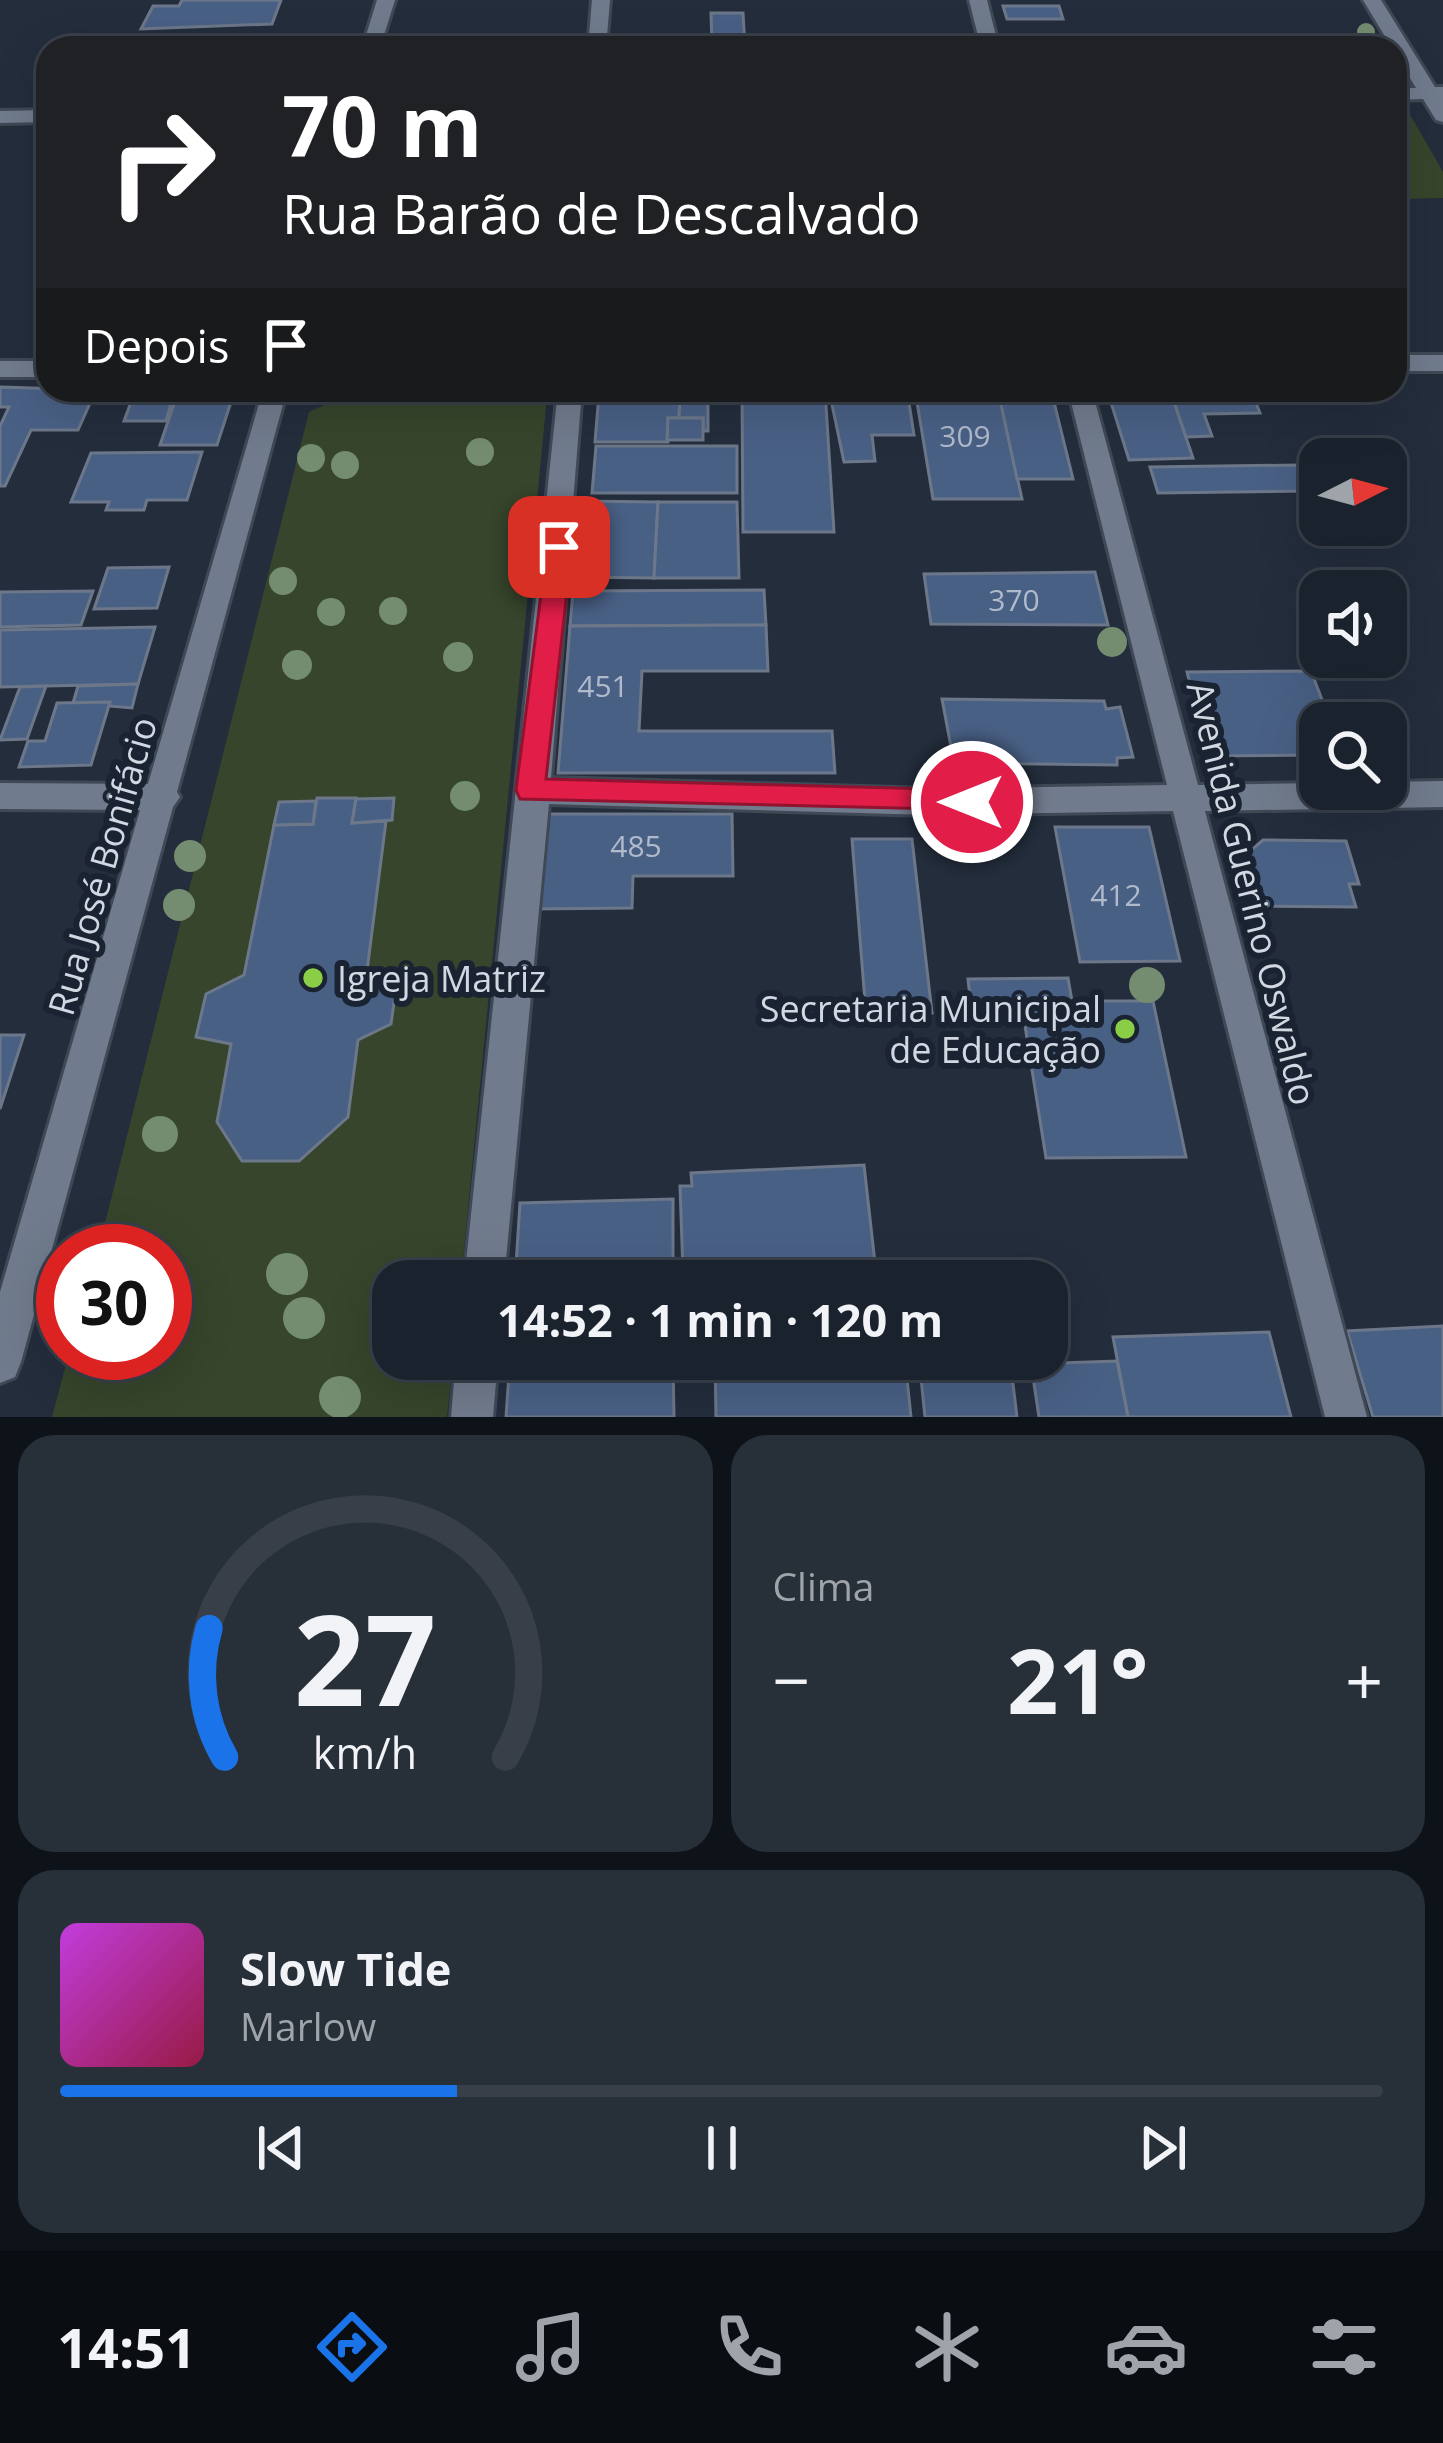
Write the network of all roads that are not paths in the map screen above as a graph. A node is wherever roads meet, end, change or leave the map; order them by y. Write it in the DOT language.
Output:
graph roads {
  1 [pos="386,0"];
  2 [pos="602,0"];
  3 [pos="978,0"];
  4 [pos="1372,0"];
  5 [pos="375,36"];
  6 [pos="598,36"];
  7 [pos="987,36"];
  8 [pos="1397,36"];
  9 [pos="1407,51"];
  10 [pos="1436,93"];
  11 [pos="36,116"];
  12 [pos="1443,116"];
  13 [pos="0,117"];
  14 [pos="1407,363"];
  15 [pos="1443,363"];
  16 [pos="0,369"];
  17 [pos="36,369"];
  18 [pos="271,402"];
  19 [pos="569,402"];
  20 [pos="1083,402"];
  21 [pos="530,790"];
  22 [pos="1443,794"];
  23 [pos="0,796"];
  24 [pos="164,797"];
  25 [pos="1189,799"];
  26 [pos="486,1260"];
  27 [pos="0,1362"];
  28 [pos="475,1380"];
  29 [pos="472,1417"];
  30 [pos="1346,1417"];
  1 -- 5 [label="street"];
  2 -- 6 [label="street"];
  3 -- 7 [label="street"];
  4 -- 8 [label="street"];
  9 -- 10 [label="street"];
  10 -- 12 [label="street"];
  11 -- 13 [label="street"];
  14 -- 15 [label="street"];
  16 -- 17 [label="street"];
  18 -- 24 [label="street, Rua José Bonifácio"];
  19 -- 21 [label="street"];
  20 -- 25 [label="street, Avenida Guerino Oswaldo"];
  21 -- 25 [label="street"];
  21 -- 26 [label="street"];
  22 -- 25 [label="street"];
  23 -- 24 [label="street"];
  24 -- 27 [label="street, Rua José Bonifácio"];
  25 -- 30 [label="street, Avenida Guerino Oswaldo"];
  28 -- 29 [label="street"];
}
